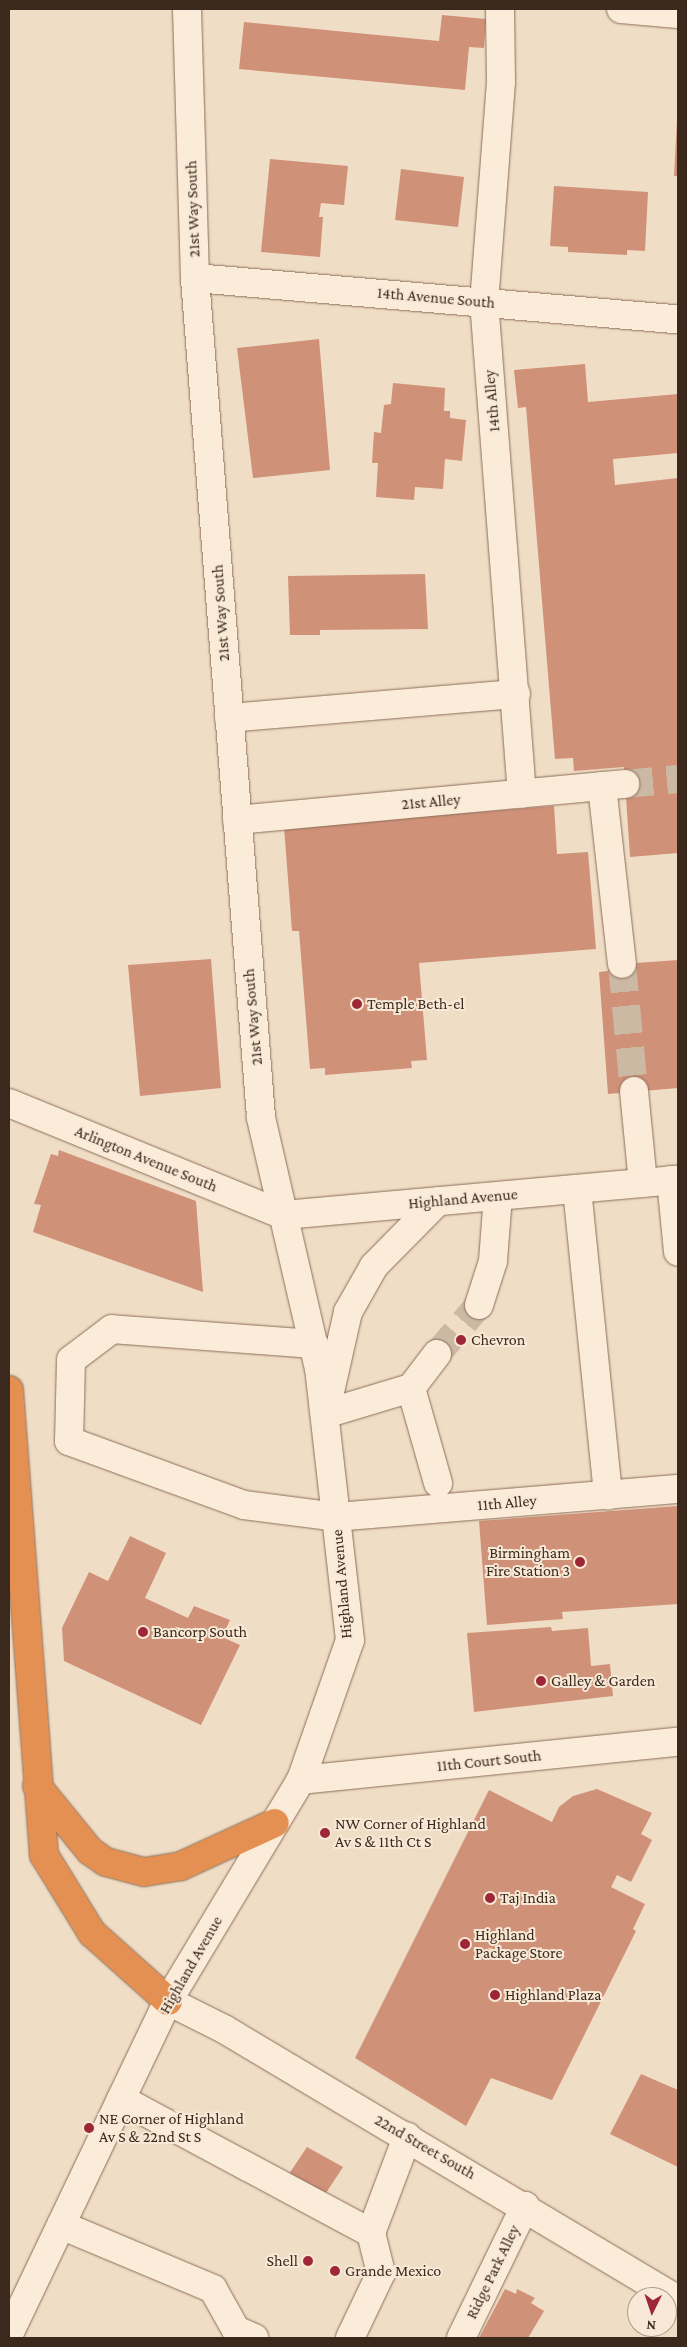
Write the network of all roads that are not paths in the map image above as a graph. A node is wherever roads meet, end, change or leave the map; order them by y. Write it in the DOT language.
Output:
graph roads {
  1 [pos="187,9"];
  2 [pos="500,9"];
  3 [pos="621,9"];
  4 [pos="678,14"];
  5 [pos="194,278"];
  6 [pos="484,301"];
  7 [pos="678,319"];
  8 [pos="516,694"];
  9 [pos="229,718"];
  10 [pos="522,794"];
  11 [pos="237,820"];
  12 [pos="622,964"];
  13 [pos="634,1091"];
  14 [pos="9,1103"];
  15 [pos="675,1180"];
  16 [pos="643,1183"];
  17 [pos="577,1189"];
  18 [pos="498,1196"];
  19 [pos="438,1201"];
  20 [pos="284,1214"];
  21 [pos="678,1252"];
  22 [pos="479,1305"];
  23 [pos="314,1344"];
  24 [pos="437,1354"];
  25 [pos="411,1388"];
  26 [pos="9,1390"];
  27 [pos="325,1414"];
  28 [pos="438,1483"];
  29 [pos="678,1489"];
  30 [pos="608,1495"];
  31 [pos="336,1517"];
  32 [pos="678,1742"];
  33 [pos="300,1780"];
  34 [pos="37,1786"];
  35 [pos="275,1823"];
  36 [pos="168,2001"];
  37 [pos="121,2099"];
  38 [pos="407,2137"];
  39 [pos="526,2206"];
  40 [pos="61,2225"];
  41 [pos="371,2233"];
  42 [pos="678,2300"];
  43 [pos="9,2334"];
  44 [pos="254,2338"];
  45 [pos="350,2338"];
  46 [pos="460,2338"];
  1 -- 5 [label="street, 21st Way South"];
  2 -- 6 [label="street, 14th Alley"];
  3 -- 4 [label="street"];
  5 -- 6 [label="street, 14th Avenue South"];
  5 -- 9 [label="street, 21st Way South"];
  6 -- 7 [label="street, 14th Avenue South"];
  6 -- 8 [label="street, 14th Alley"];
  8 -- 9 [label="street"];
  8 -- 10 [label="street, 14th Alley"];
  9 -- 11 [label="street, 21st Way South"];
  10 -- 11 [label="street, 21st Alley"];
  10 -- 12 [label="street, 21st Alley"];
  11 -- 20 [label="street, 21st Way South"];
  13 -- 16 [label="street"];
  14 -- 20 [label="street, Arlington Avenue South"];
  15 -- 16 [label="street, Highland Avenue"];
  15 -- 21 [label="street"];
  16 -- 17 [label="street, Highland Avenue"];
  17 -- 18 [label="street, Highland Avenue"];
  17 -- 30 [label="street"];
  18 -- 19 [label="street, Highland Avenue"];
  18 -- 22 [label="street"];
  19 -- 20 [label="street, Highland Avenue"];
  19 -- 27 [label="street"];
  20 -- 23 [label="street, Highland Avenue"];
  23 -- 27 [label="street, Highland Avenue"];
  23 -- 31 [label="street, 11th Alley"];
  24 -- 25 [label="street"];
  25 -- 27 [label="street"];
  25 -- 28 [label="street"];
  26 -- 34 [label="highway"];
  27 -- 31 [label="street, Highland Avenue"];
  29 -- 30 [label="street, 11th Alley"];
  30 -- 31 [label="street, 11th Alley"];
  31 -- 33 [label="street, Highland Avenue"];
  32 -- 33 [label="street, 11th Court South"];
  33 -- 35 [label="street, Highland Avenue"];
  34 -- 35 [label="highway"];
  34 -- 36 [label="highway"];
  35 -- 36 [label="street, Highland Avenue"];
  36 -- 37 [label="street, Highland Avenue"];
  36 -- 38 [label="street, 22nd Street South"];
  37 -- 40 [label="street, Highland Avenue"];
  37 -- 41 [label="street"];
  38 -- 39 [label="street, 22nd Street South"];
  38 -- 41 [label="street"];
  39 -- 42 [label="street, 22nd Street South"];
  39 -- 46 [label="street, Ridge Park Alley"];
  40 -- 43 [label="street, Highland Avenue"];
  40 -- 44 [label="street"];
  41 -- 45 [label="street"];
}
